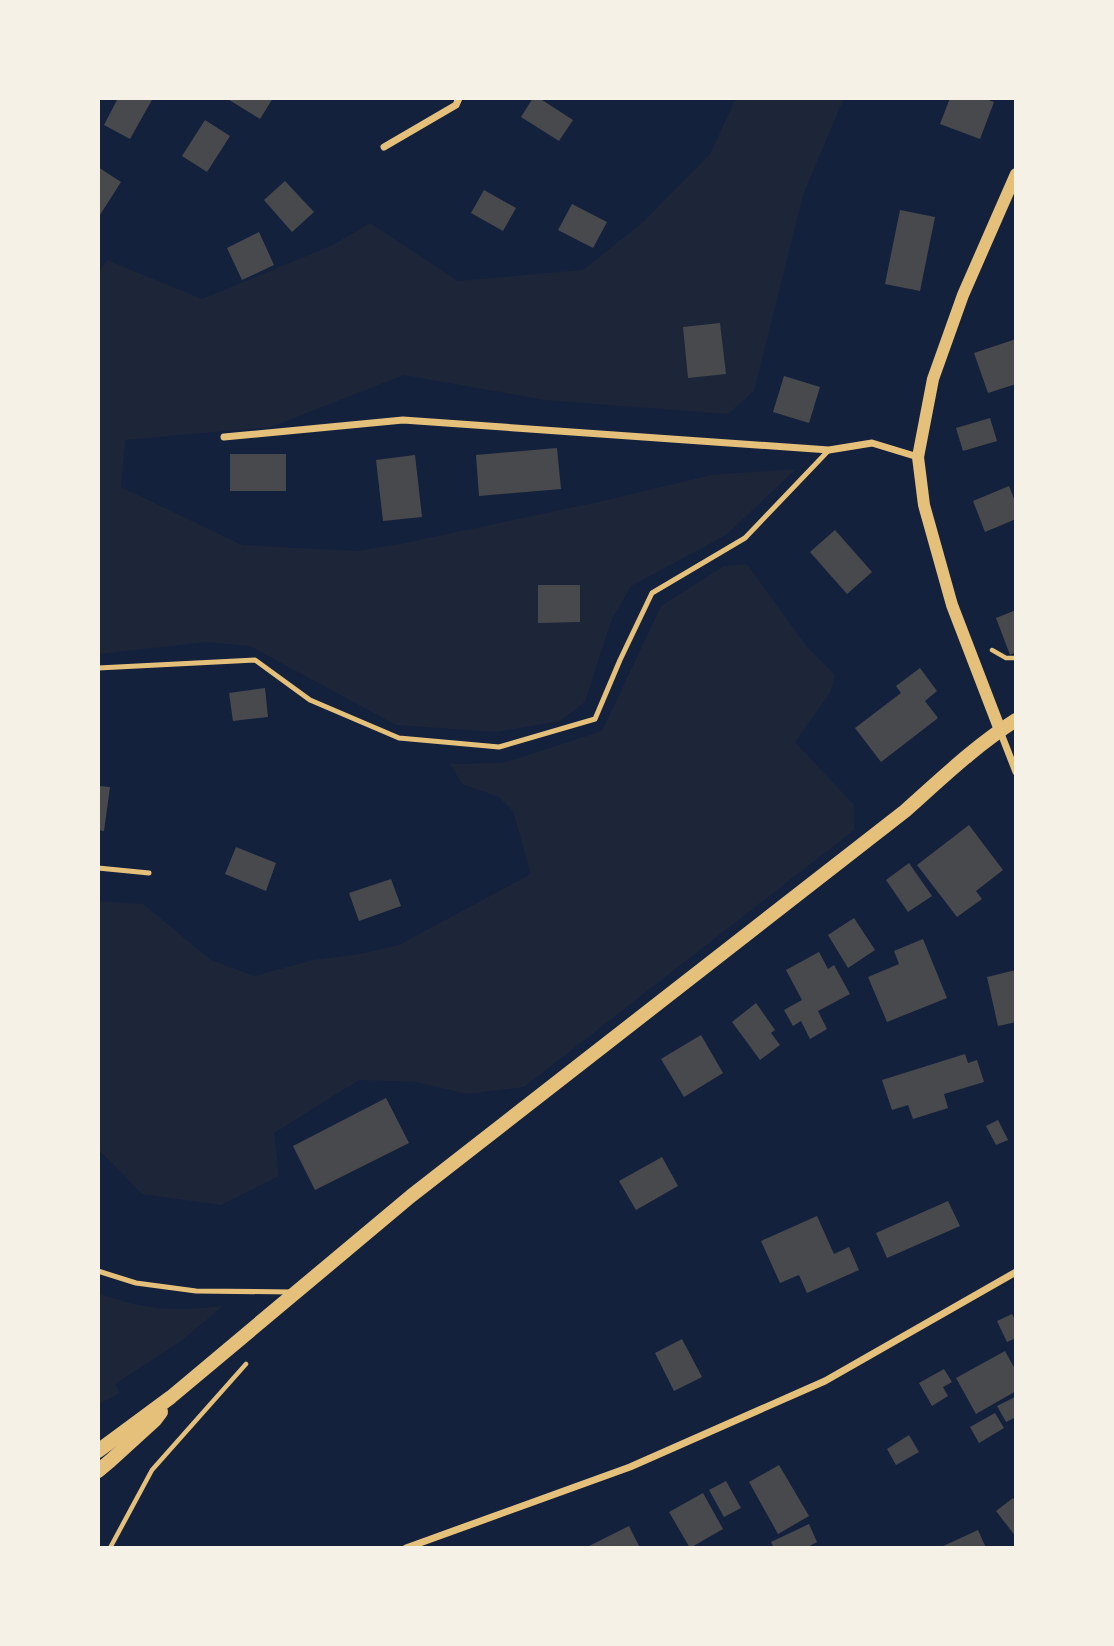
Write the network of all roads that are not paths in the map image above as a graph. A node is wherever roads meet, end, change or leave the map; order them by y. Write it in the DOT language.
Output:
graph roads {
  1 [pos="459,98"];
  2 [pos="384,148"];
  3 [pos="1016,174"];
  4 [pos="224,437"];
  5 [pos="829,450"];
  6 [pos="918,457"];
  7 [pos="98,668"];
  8 [pos="1016,720"];
  9 [pos="1000,730"];
  10 [pos="1016,772"];
  11 [pos="98,868"];
  12 [pos="149,873"];
  13 [pos="98,1271"];
  14 [pos="1016,1272"];
  15 [pos="295,1292"];
  16 [pos="171,1397"];
  17 [pos="100,1447"];
  18 [pos="98,1471"];
  19 [pos="406,1548"];
  1 -- 2 [label="street"];
  3 -- 6 [label="street"];
  4 -- 5 [label="street"];
  5 -- 6 [label="street"];
  5 -- 7 [label="lane"];
  6 -- 9 [label="street"];
  8 -- 9 [label="main road"];
  9 -- 10 [label="street"];
  9 -- 15 [label="main road"];
  11 -- 12 [label="lane"];
  13 -- 15 [label="lane"];
  14 -- 19 [label="street"];
  15 -- 16 [label="main road"];
  16 -- 17 [label="main road"];
  16 -- 18 [label="main road"];
}
